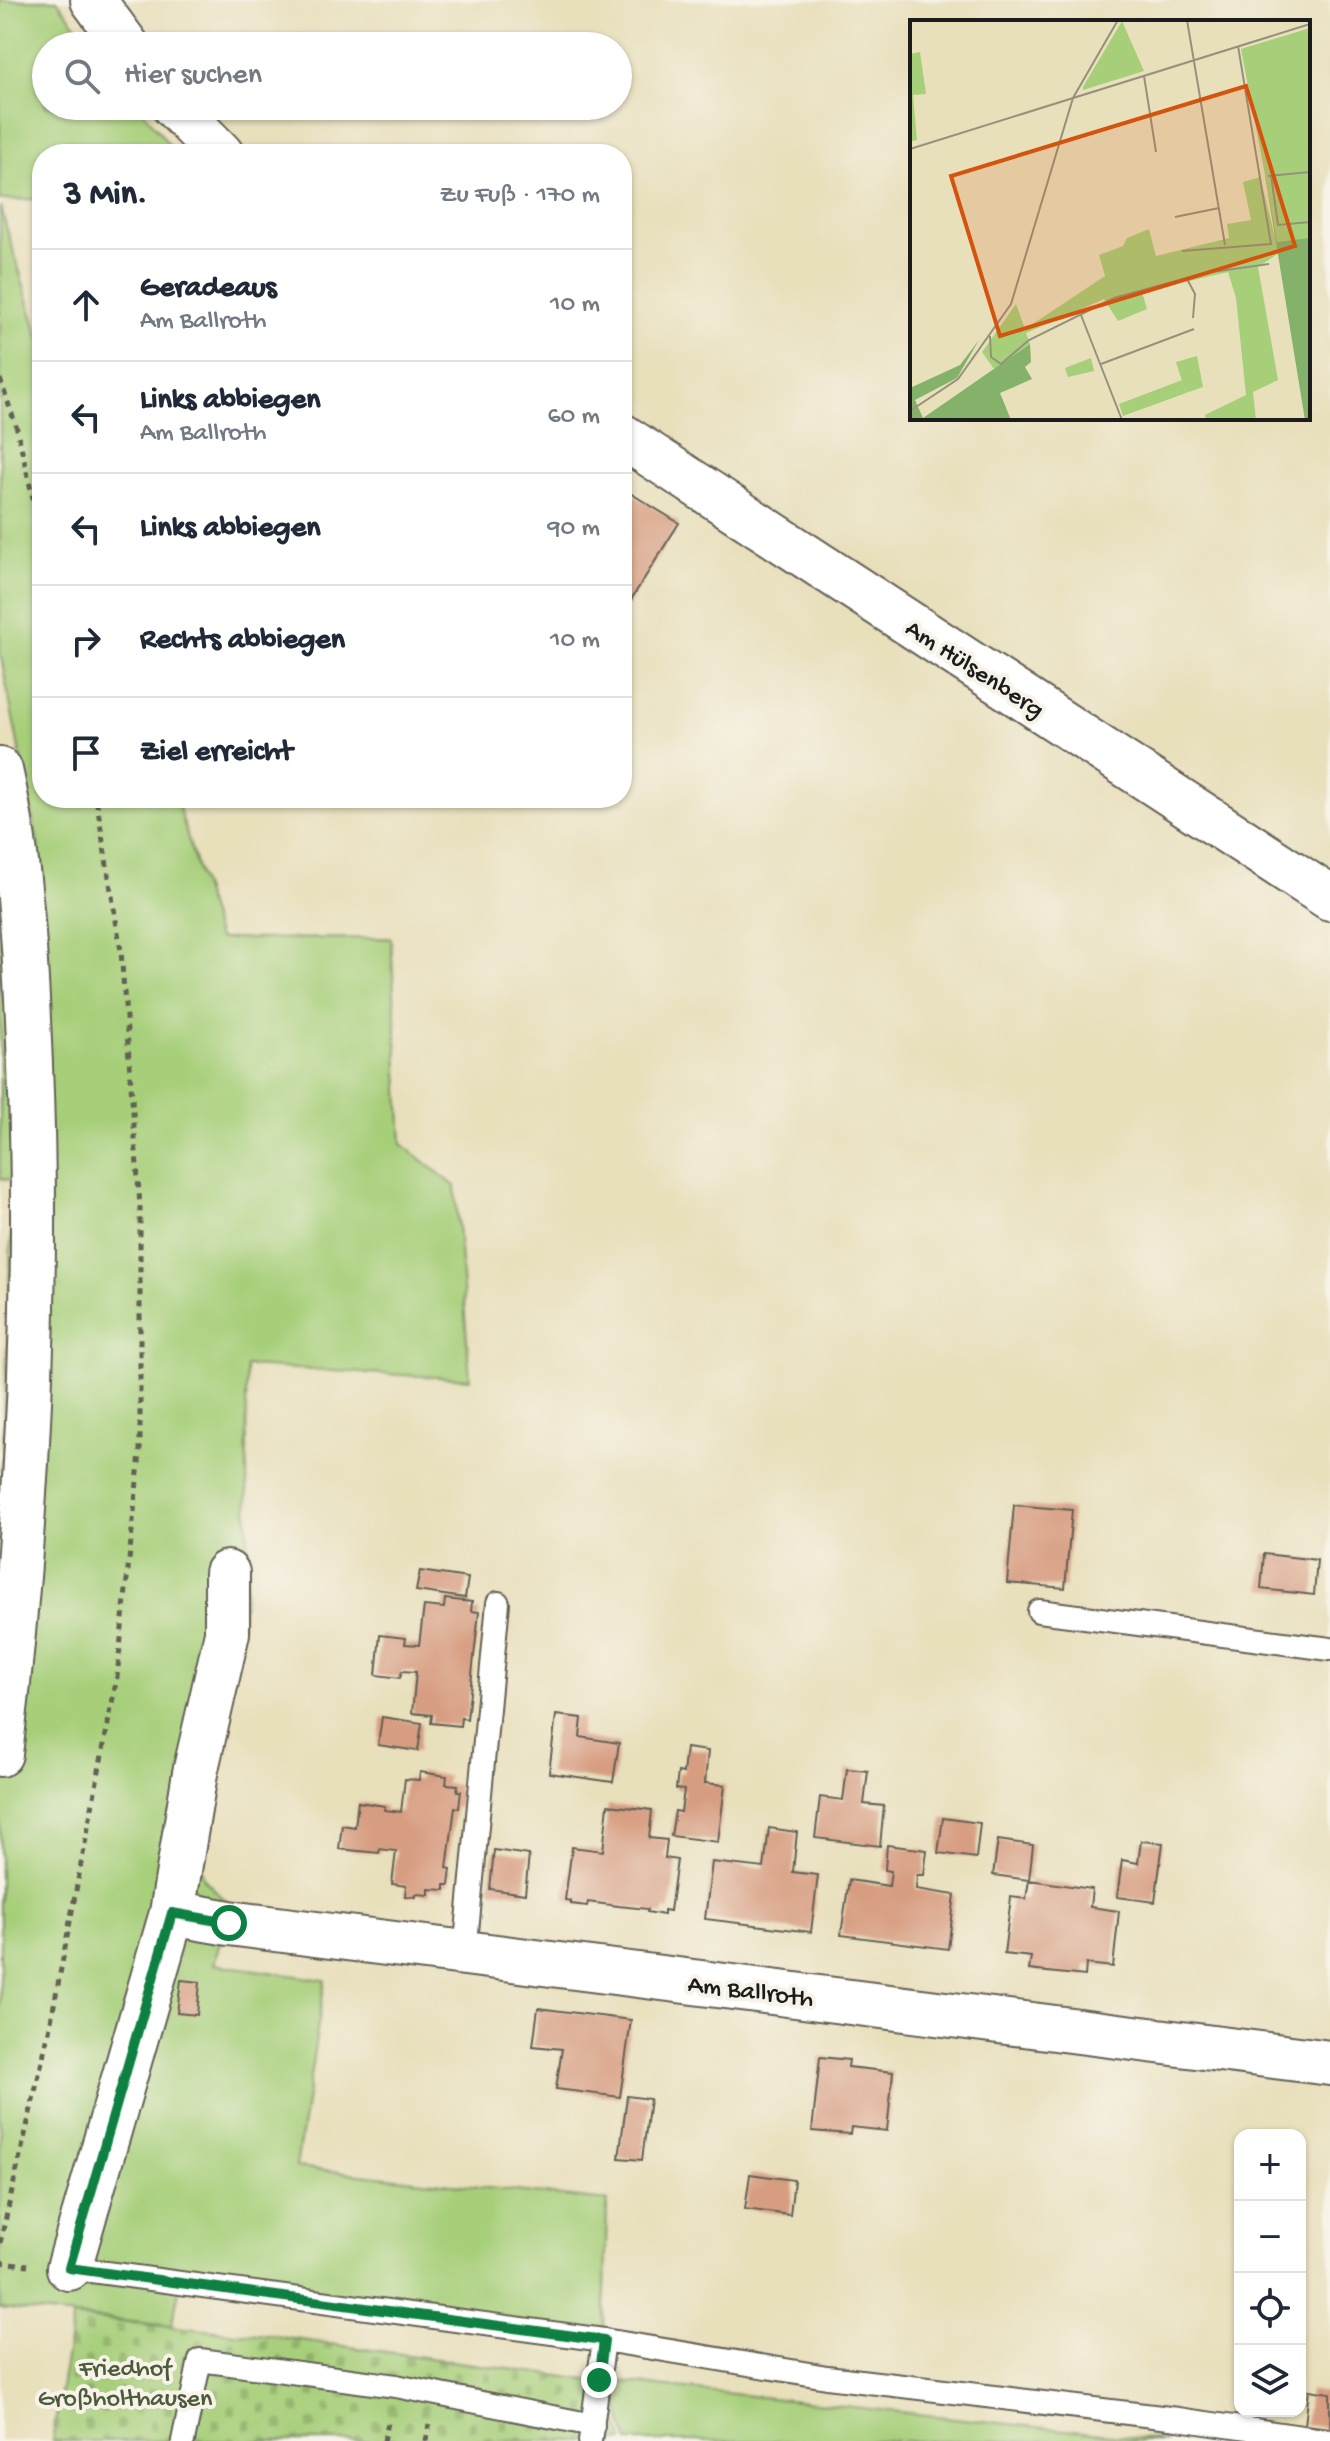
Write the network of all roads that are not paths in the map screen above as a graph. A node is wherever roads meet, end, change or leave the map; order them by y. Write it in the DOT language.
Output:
graph roads {
  1 [pos="93,0"];
  2 [pos="117,32"];
  3 [pos="188,120"];
  4 [pos="211,144"];
  5 [pos="632,443"];
  6 [pos="0,770"];
  7 [pos="1330,898"];
  8 [pos="9,1548"];
  9 [pos="227,1573"];
  10 [pos="498,1603"];
  11 [pos="1039,1611"];
  12 [pos="1330,1649"];
  13 [pos="0,1754"];
  14 [pos="172,1913"];
  15 [pos="465,1953"];
  16 [pos="1330,2063"];
  17 [pos="69,2268"];
  18 [pos="604,2340"];
  19 [pos="592,2433"];
  20 [pos="183,2441"];
  21 [pos="1330,2441"];
  1 -- 2 [label="street"];
  3 -- 4 [label="street"];
  5 -- 7 [label="street, Am Hülsenberg"];
  6 -- 8 [label="street"];
  8 -- 13 [label="street"];
  9 -- 14 [label="street"];
  10 -- 15 [label="lane"];
  11 -- 12 [label="lane"];
  14 -- 15 [label="street, Am Ballroth"];
  14 -- 17 [label="street"];
  15 -- 16 [label="street, Am Ballroth"];
  17 -- 18 [label="lane"];
  18 -- 19 [label="lane"];
  18 -- 21 [label="lane"];
  19 -- 20 [label="lane"];
}
